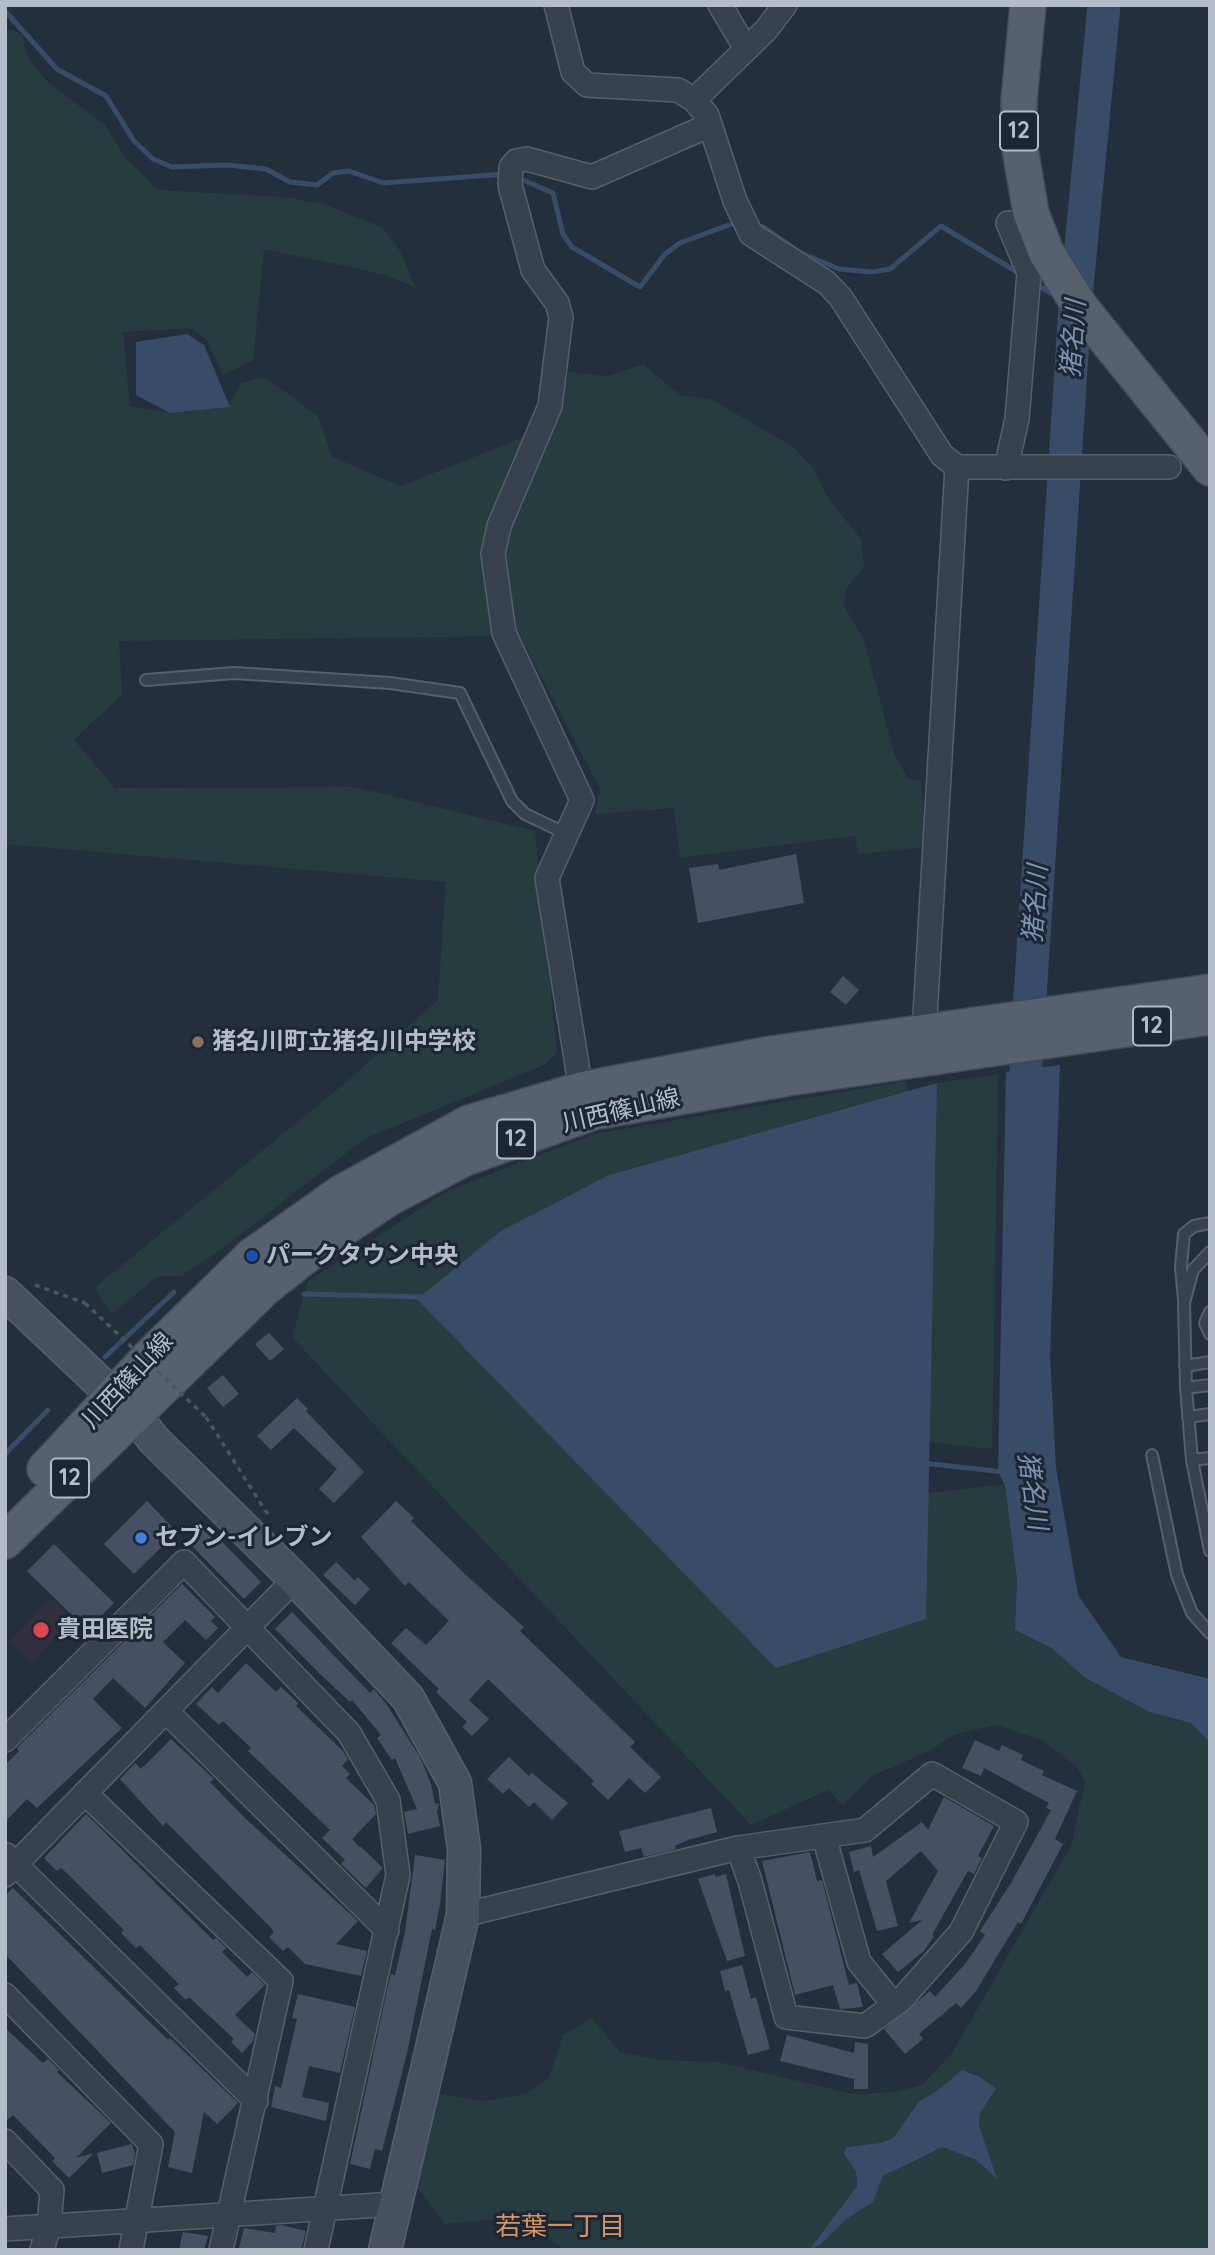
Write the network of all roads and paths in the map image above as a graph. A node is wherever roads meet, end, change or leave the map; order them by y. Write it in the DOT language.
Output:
graph roads {
  1 [pos="556,5"];
  2 [pos="719,5"];
  3 [pos="785,5"];
  4 [pos="1028,5"];
  5 [pos="746,49"];
  6 [pos="694,100"];
  7 [pos="710,125"];
  8 [pos="1008,223"];
  9 [pos="957,467"];
  10 [pos="1169,467"];
  11 [pos="1210,468"];
  12 [pos="1010,469"];
  13 [pos="146,680"];
  14 [pos="567,834"];
  15 [pos="1210,992"];
  16 [pos="1210,1017"];
  17 [pos="1095,1022"];
  18 [pos="924,1033"];
  19 [pos="984,1038"];
  20 [pos="581,1090"];
  21 [pos="1210,1223"];
  22 [pos="1210,1252"];
  23 [pos="17,1288"];
  24 [pos="1184,1303"];
  25 [pos="1210,1312"];
  26 [pos="1210,1334"];
  27 [pos="1210,1362"];
  28 [pos="1185,1366"];
  29 [pos="1210,1385"];
  30 [pos="1186,1388"];
  31 [pos="122,1406"];
  32 [pos="1210,1414"];
  33 [pos="1188,1417"];
  34 [pos="1152,1455"];
  35 [pos="1210,1458"];
  36 [pos="1192,1460"];
  37 [pos="1205,1502"];
  38 [pos="5,1508"];
  39 [pos="274,1524"];
  40 [pos="5,1541"];
  41 [pos="1210,1551"];
  42 [pos="295,1579"];
  43 [pos="247,1627"];
  44 [pos="1210,1633"];
  45 [pos="166,1711"];
  46 [pos="5,1740"];
  47 [pos="85,1793"];
  48 [pos="824,1836"];
  49 [pos="738,1848"];
  50 [pos="9,1865"];
  51 [pos="463,1915"];
  52 [pos="387,1930"];
  53 [pos="5,1995"];
  54 [pos="894,2005"];
  55 [pos="256,2101"];
  56 [pos="5,2141"];
  57 [pos="395,2204"];
  58 [pos="325,2210"];
  59 [pos="229,2214"];
  60 [pos="137,2222"];
  61 [pos="50,2226"];
  62 [pos="5,2229"];
  63 [pos="42,2250"];
  64 [pos="131,2250"];
  65 [pos="220,2250"];
  66 [pos="316,2250"];
  67 [pos="385,2250"];
  1 -- 6 [label="street"];
  2 -- 5 [label="street"];
  3 -- 5 [label="street"];
  4 -- 11 [label="main road, 12"];
  5 -- 6 [label="street"];
  6 -- 7 [label="street"];
  7 -- 9 [label="street"];
  7 -- 14 [label="street"];
  8 -- 12 [label="street"];
  9 -- 12 [label="street"];
  9 -- 18 [label="street"];
  10 -- 12 [label="street"];
  13 -- 14 [label="lane"];
  14 -- 20 [label="street"];
  15 -- 17 [label="main road, 川西篠山線 / 12"];
  16 -- 17 [label="main road, 川西篠山線 / 12"];
  17 -- 19 [label="main road, 川西篠山線 / 12"];
  18 -- 19 [label="main road, 川西篠山線 / 12"];
  18 -- 20 [label="main road, 川西篠山線 / 12"];
  19 -- 31 [label="main road, 川西篠山線 / 12"];
  20 -- 31 [label="main road, 川西篠山線 / 12"];
  21 -- 24 [label="lane"];
  22 -- 24 [label="lane"];
  23 -- 31 [label="street"];
  23 -- 39 [label="path, bridge"];
  24 -- 28 [label="lane"];
  25 -- 26 [label="lane"];
  27 -- 28 [label="lane"];
  28 -- 30 [label="lane"];
  29 -- 30 [label="lane"];
  30 -- 33 [label="lane"];
  31 -- 38 [label="main road, 川西篠山線 / 12"];
  31 -- 40 [label="main road, 川西篠山線 / 12"];
  31 -- 42 [label="street"];
  32 -- 33 [label="lane"];
  33 -- 36 [label="lane"];
  34 -- 44 [label="lane"];
  35 -- 36 [label="lane"];
  36 -- 37 [label="lane"];
  37 -- 41 [label="lane"];
  42 -- 43 [label="street"];
  42 -- 51 [label="street"];
  43 -- 45 [label="street"];
  43 -- 46 [label="street"];
  43 -- 52 [label="street"];
  45 -- 47 [label="street"];
  45 -- 52 [label="street"];
  47 -- 50 [label="street"];
  47 -- 55 [label="street"];
  48 -- 49 [label="street"];
  48 -- 54 [label="street"];
  48 -- 54 [label="street"];
  49 -- 51 [label="street"];
  49 -- 54 [label="street"];
  50 -- 55 [label="street"];
  51 -- 57 [label="street"];
  52 -- 58 [label="street"];
  53 -- 60 [label="street"];
  55 -- 59 [label="street"];
  56 -- 61 [label="street"];
  57 -- 58 [label="street"];
  57 -- 67 [label="street"];
  58 -- 59 [label="street"];
  58 -- 66 [label="street"];
  59 -- 60 [label="street"];
  59 -- 65 [label="street"];
  60 -- 61 [label="street"];
  60 -- 64 [label="street"];
  61 -- 62 [label="street"];
  61 -- 63 [label="street"];
}
